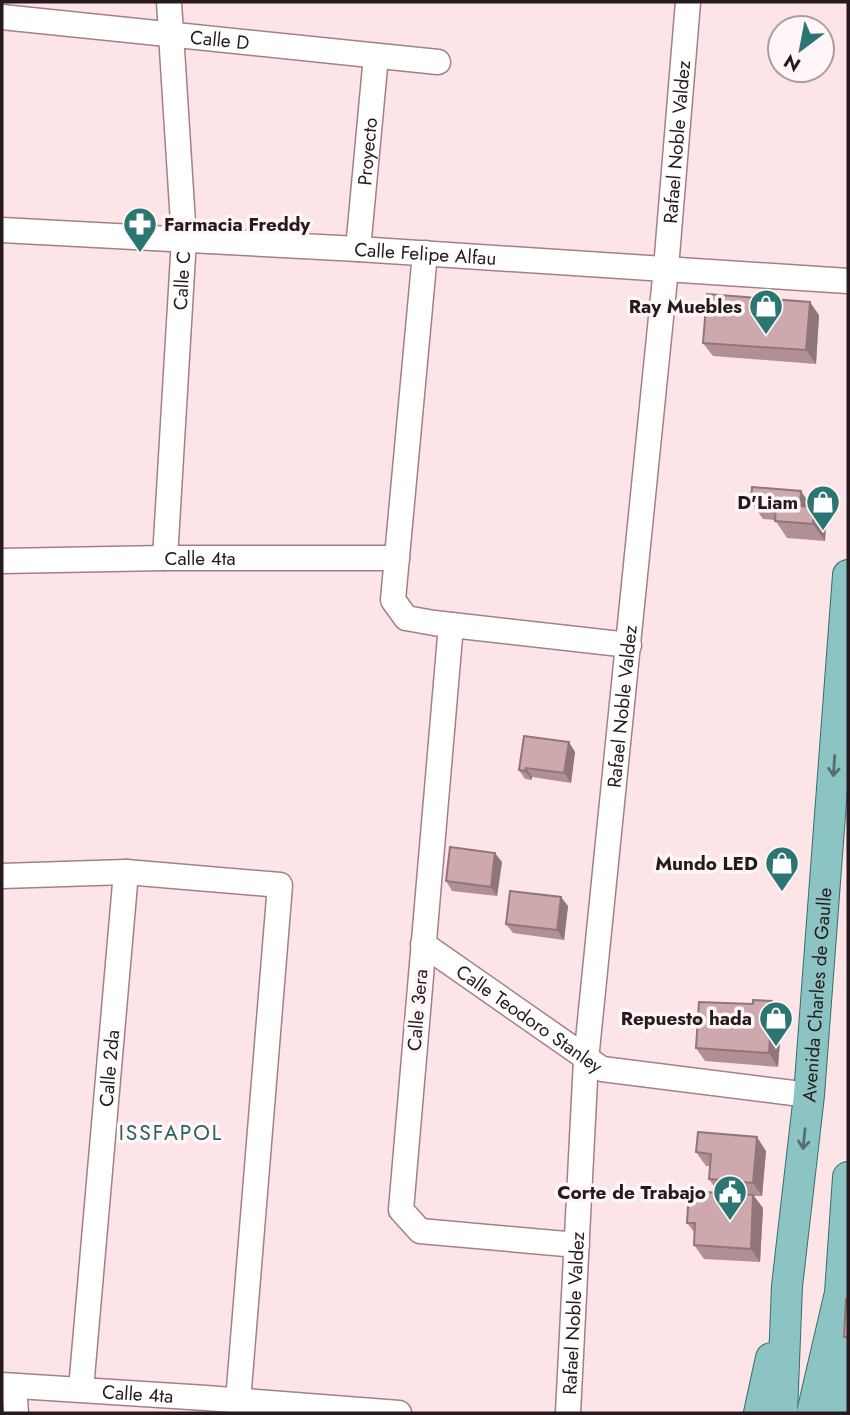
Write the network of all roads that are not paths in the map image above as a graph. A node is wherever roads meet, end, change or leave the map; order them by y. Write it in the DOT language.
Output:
graph roads {
  1 [pos="169,2"];
  2 [pos="688,2"];
  3 [pos="2,17"];
  4 [pos="170,33"];
  5 [pos="376,56"];
  6 [pos="438,62"];
  7 [pos="2,230"];
  8 [pos="184,239"];
  9 [pos="358,249"];
  10 [pos="425,253"];
  11 [pos="666,268"];
  12 [pos="848,281"];
  13 [pos="165,558"];
  14 [pos="397,558"];
  15 [pos="2,561"];
  16 [pos="848,575"];
  17 [pos="451,625"];
  18 [pos="629,645"];
  19 [pos="126,872"];
  20 [pos="2,876"];
  21 [pos="423,944"];
  22 [pos="586,1060"];
  23 [pos="809,1096"];
  24 [pos="848,1177"];
  25 [pos="577,1245"];
  26 [pos="787,1286"];
  27 [pos="840,1293"];
  28 [pos="8,1385"];
  29 [pos="81,1390"];
  30 [pos="238,1401"];
  31 [pos="206,1406"];
  32 [pos="16,1413"];
  33 [pos="398,1413"];
  34 [pos="568,1413"];
  35 [pos="759,1413"];
  36 [pos="782,1413"];
  37 [pos="812,1413"];
  38 [pos="838,1413"];
  1 -- 4 [label="street, Calle C"];
  2 -- 11 [label="street, Rafael Noble Valdez"];
  3 -- 4 [label="street, Calle D"];
  4 -- 5 [label="street, Calle D"];
  4 -- 8 [label="street, Calle C"];
  5 -- 6 [label="street, Calle D"];
  5 -- 9 [label="street, Proyecto"];
  7 -- 8 [label="street, Calle Felipe Alfau"];
  8 -- 9 [label="street, Calle Felipe Alfau"];
  8 -- 13 [label="street, Calle C"];
  9 -- 10 [label="street, Calle Felipe Alfau"];
  10 -- 11 [label="street, Calle Felipe Alfau"];
  10 -- 14 [label="street"];
  11 -- 12 [label="street, Calle Felipe Alfau"];
  11 -- 18 [label="street, Rafael Noble Valdez"];
  13 -- 14 [label="street, Calle 4ta"];
  13 -- 15 [label="street, Calle 4ta"];
  14 -- 17 [label="street"];
  16 -- 23 [label="main road, Avenida Charles de Gaulle, one-way"];
  17 -- 18 [label="street"];
  17 -- 21 [label="street, Calle 3era"];
  18 -- 22 [label="street, Rafael Noble Valdez"];
  19 -- 20 [label="street"];
  19 -- 29 [label="street, Calle 2da"];
  19 -- 30 [label="street"];
  21 -- 22 [label="street, Calle Teodoro Stanley"];
  21 -- 25 [label="street, Calle 3era"];
  22 -- 23 [label="street, Calle Teodoro Stanley"];
  22 -- 25 [label="street, Rafael Noble Valdez"];
  23 -- 26 [label="main road, Avenida Charles de Gaulle, one-way"];
  24 -- 27 [label="main road"];
  25 -- 34 [label="street, Rafael Noble Valdez"];
  26 -- 35 [label="main road"];
  26 -- 36 [label="main road, Avenida Charles de Gaulle"];
  27 -- 37 [label="main road"];
  27 -- 38 [label="main road"];
  28 -- 29 [label="street, Calle 4ta"];
  28 -- 32 [label="street"];
  29 -- 31 [label="street, Calle 4ta"];
  30 -- 31 [label="street, Calle 4ta"];
  30 -- 33 [label="street, Calle 4ta"];
}
